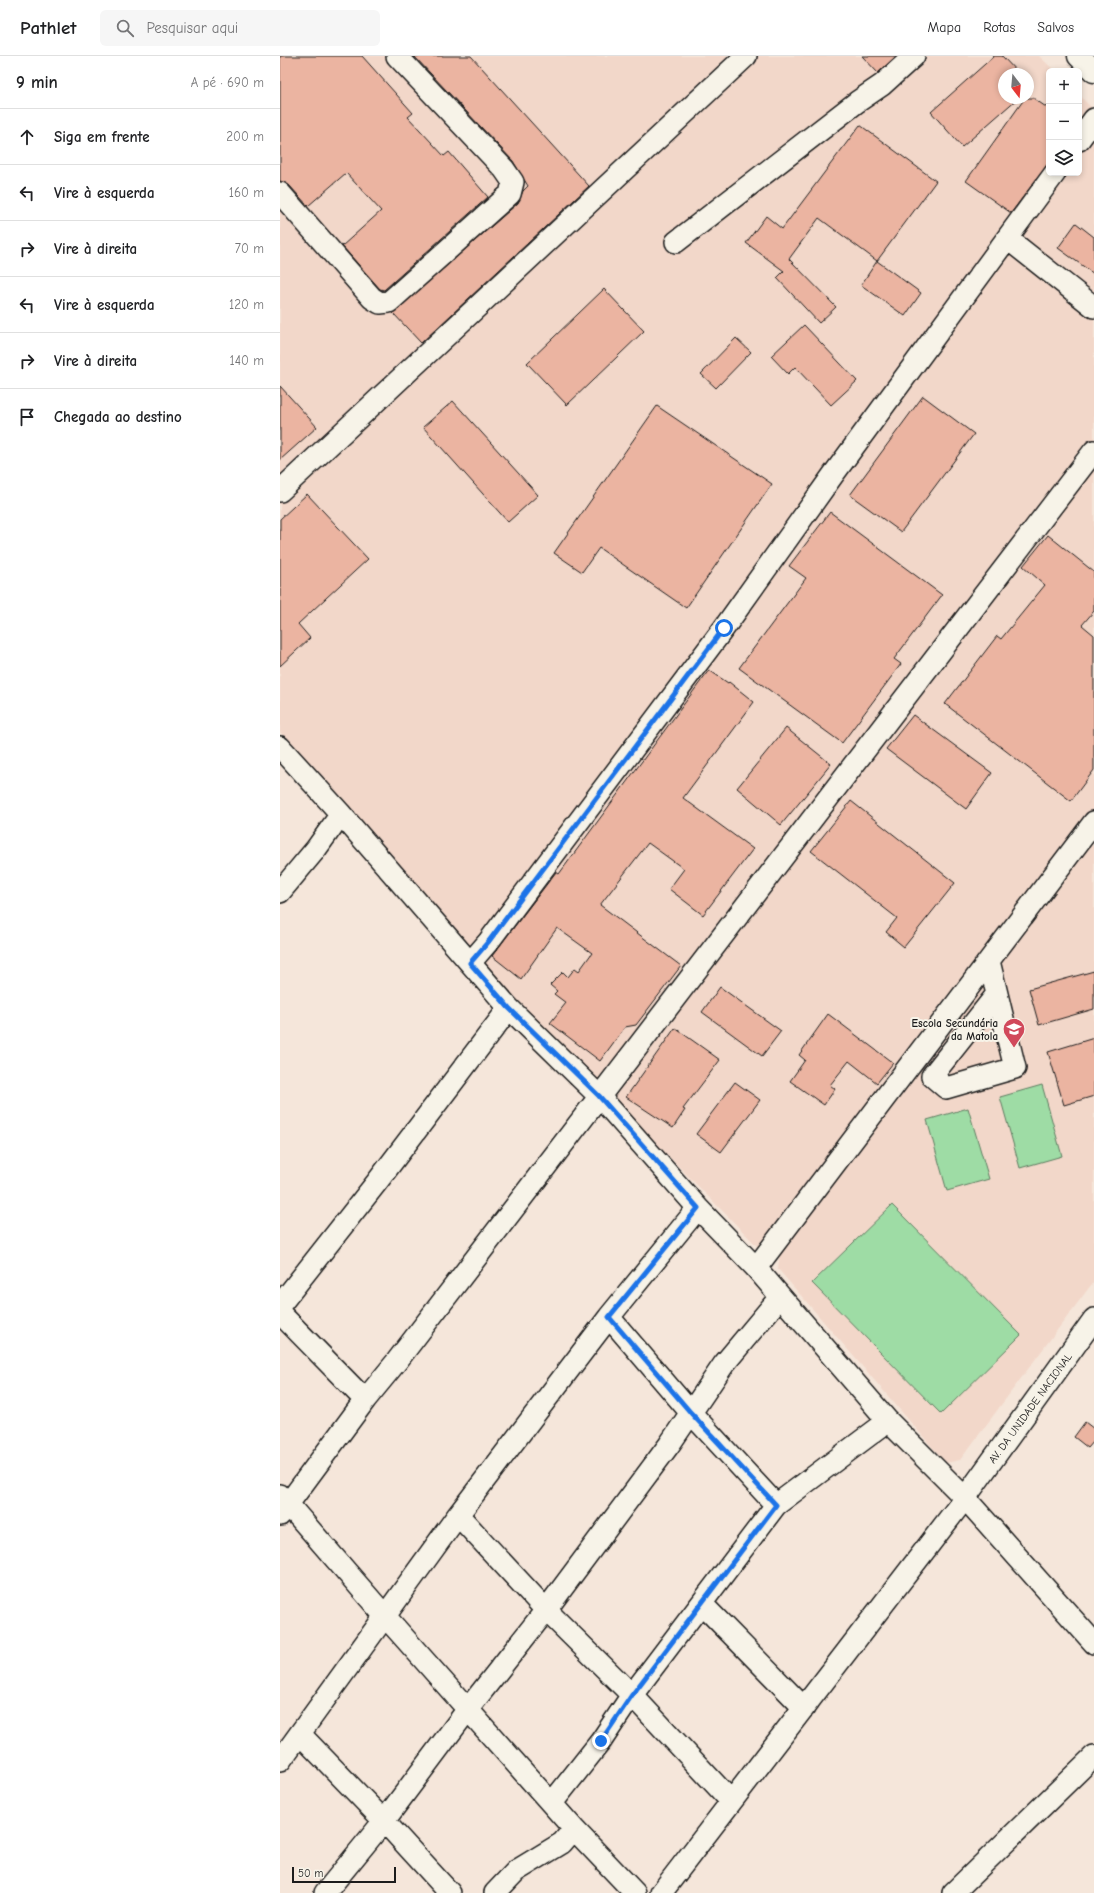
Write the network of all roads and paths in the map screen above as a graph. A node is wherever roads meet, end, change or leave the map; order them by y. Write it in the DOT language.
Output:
graph roads {
  1 [pos="397,56"];
  2 [pos="746,56"];
  3 [pos="914,56"];
  4 [pos="1079,56"];
  5 [pos="1094,71"];
  6 [pos="1094,119"];
  7 [pos="1082,136"];
  8 [pos="1053,176"];
  9 [pos="280,193"];
  10 [pos="1008,239"];
  11 [pos="676,242"];
  12 [pos="1094,306"];
  13 [pos="1094,451"];
  14 [pos="280,491"];
  15 [pos="280,747"];
  16 [pos="341,814"];
  17 [pos="1094,822"];
  18 [pos="280,892"];
  19 [pos="989,961"];
  20 [pos="470,963"];
  21 [pos="997,994"];
  22 [pos="509,1008"];
  23 [pos="599,1096"];
  24 [pos="698,1208"];
  25 [pos="756,1268"];
  26 [pos="780,1297"];
  27 [pos="280,1305"];
  28 [pos="280,1313"];
  29 [pos="609,1317"];
  30 [pos="1094,1319"];
  31 [pos="365,1400"];
  32 [pos="691,1413"];
  33 [pos="888,1420"];
  34 [pos="965,1498"];
  35 [pos="283,1504"];
  36 [pos="776,1505"];
  37 [pos="458,1515"];
  38 [pos="702,1604"];
  39 [pos="546,1610"];
  40 [pos="384,1615"];
  41 [pos="1094,1643"];
  42 [pos="632,1695"];
  43 [pos="804,1708"];
  44 [pos="468,1709"];
  45 [pos="300,1734"];
  46 [pos="1094,1756"];
  47 [pos="280,1761"];
  48 [pos="731,1802"];
  49 [pos="552,1803"];
  50 [pos="384,1821"];
  51 [pos="574,1829"];
  52 [pos="325,1893"];
  53 [pos="450,1893"];
  54 [pos="495,1893"];
  55 [pos="634,1893"];
  56 [pos="661,1893"];
  57 [pos="953,1893"];
  1 -- 9 [label="street"];
  2 -- 14 [label="street"];
  3 -- 11 [label="street"];
  4 -- 5 [label="highway"];
  6 -- 7 [label="street"];
  8 -- 10 [label="street"];
  10 -- 12 [label="street"];
  10 -- 20 [label="street"];
  13 -- 23 [label="street"];
  15 -- 16 [label="street"];
  16 -- 18 [label="street"];
  16 -- 20 [label="street"];
  17 -- 19 [label="street"];
  19 -- 21 [label="street"];
  19 -- 25 [label="street"];
  20 -- 22 [label="street"];
  21 -- 21 [label="street"];
  22 -- 23 [label="street"];
  22 -- 27 [label="street"];
  23 -- 24 [label="street"];
  23 -- 31 [label="street"];
  24 -- 25 [label="street"];
  24 -- 29 [label="street"];
  25 -- 26 [label="street"];
  26 -- 32 [label="street"];
  26 -- 33 [label="street"];
  28 -- 31 [label="street"];
  29 -- 32 [label="street"];
  29 -- 37 [label="street"];
  30 -- 34 [label="street, AV. DA UNIDADE NACIONAL"];
  31 -- 35 [label="street"];
  32 -- 36 [label="street"];
  32 -- 39 [label="street"];
  33 -- 34 [label="street"];
  33 -- 36 [label="street"];
  34 -- 41 [label="street"];
  34 -- 43 [label="street, AV. DA UNIDADE NACIONAL"];
  35 -- 40 [label="street"];
  36 -- 38 [label="street"];
  37 -- 39 [label="street"];
  37 -- 40 [label="street"];
  38 -- 42 [label="street"];
  38 -- 43 [label="street"];
  39 -- 42 [label="street"];
  39 -- 44 [label="street"];
  40 -- 44 [label="street"];
  40 -- 45 [label="street"];
  42 -- 48 [label="street"];
  42 -- 49 [label="street"];
  43 -- 48 [label="street, AV. DA UNIDADE NACIONAL"];
  44 -- 49 [label="street"];
  44 -- 50 [label="street"];
  45 -- 47 [label="street"];
  45 -- 50 [label="street"];
  46 -- 57 [label="street"];
  48 -- 56 [label="street, AV. DA UNIDADE NACIONAL"];
  49 -- 51 [label="street"];
  50 -- 52 [label="street"];
  50 -- 53 [label="street"];
  51 -- 54 [label="street"];
  51 -- 55 [label="street"];
}
